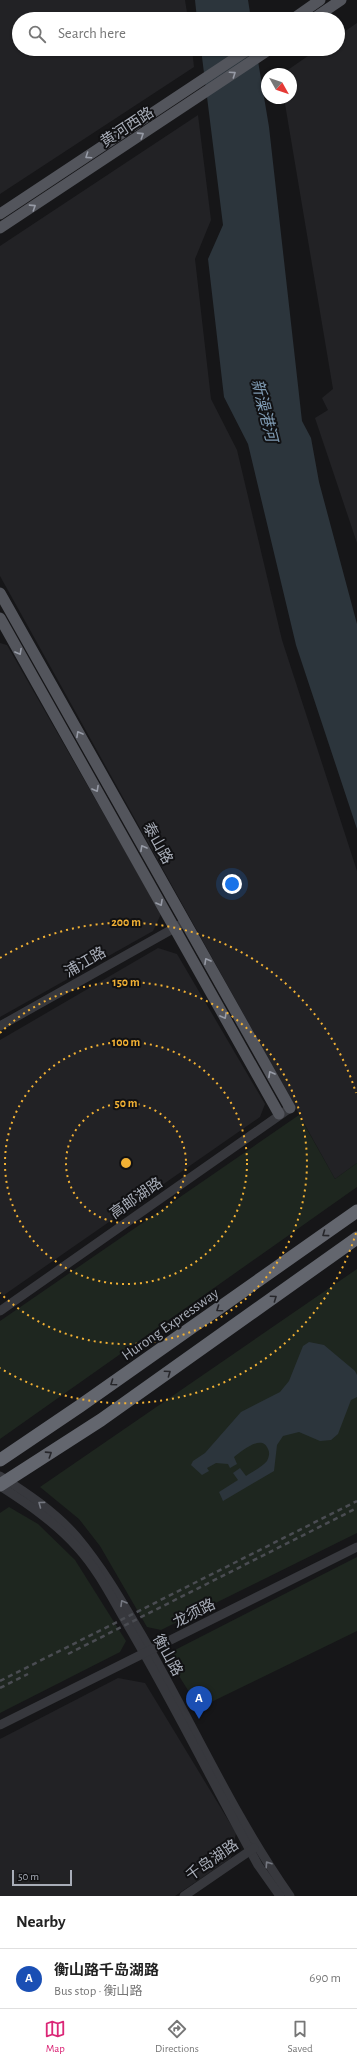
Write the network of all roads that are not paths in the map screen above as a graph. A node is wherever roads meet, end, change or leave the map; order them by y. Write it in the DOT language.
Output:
graph roads {
  1 [pos="320,0"];
  2 [pos="340,0"];
  3 [pos="303,12"];
  4 [pos="323,12"];
  5 [pos="238,56"];
  6 [pos="260,56"];
  7 [pos="0,214"];
  8 [pos="0,228"];
  9 [pos="0,593"];
  10 [pos="13,617"];
  11 [pos="1,621"];
  12 [pos="185,922"];
  13 [pos="174,927"];
  14 [pos="0,1026"];
  15 [pos="290,1108"];
  16 [pos="279,1114"];
  17 [pos="357,1211"];
  18 [pos="357,1238"];
  19 [pos="0,1311"];
  20 [pos="0,1460"];
  21 [pos="0,1476"];
  22 [pos="0,1486"];
  23 [pos="357,1547"];
  24 [pos="147,1652"];
  25 [pos="0,1726"];
  26 [pos="253,1849"];
  27 [pos="184,1896"];
  28 [pos="280,1896"];
  29 [pos="290,1896"];
  1 -- 3 [label="main road"];
  2 -- 4 [label="main road"];
  5 -- 7 [label="main road, 黄河西路, one-way"];
  8 -- 6 [label="main road, 黄河西路, one-way"];
  9 -- 10 [label="main road, 泰山路"];
  10 -- 11 [label="street"];
  12 -- 10 [label="main road, 泰山路, one-way"];
  11 -- 13 [label="main road, 泰山路, one-way"];
  12 -- 13 [label="street, 浦江路"];
  15 -- 12 [label="main road, 泰山路, one-way"];
  13 -- 14 [label="street, 浦江路"];
  13 -- 16 [label="main road, 泰山路, one-way"];
  15 -- 16 [label="street, 高邮湖路"];
  16 -- 19 [label="street, 高邮湖路"];
  17 -- 20 [label="highway, Hurong Expressway, one-way"];
  22 -- 18 [label="highway, one-way"];
  24 -- 21 [label="street, 衡山路, one-way"];
  22 -- 24 [label="street, 衡山路"];
  23 -- 24 [label="street, 龙须路"];
  24 -- 25 [label="street, 龙须路"];
  24 -- 26 [label="street, 衡山路"];
  26 -- 27 [label="street, 千岛湖路"];
  26 -- 28 [label="street, 衡山路"];
  29 -- 26 [label="street, 衡山路, one-way"];
}
